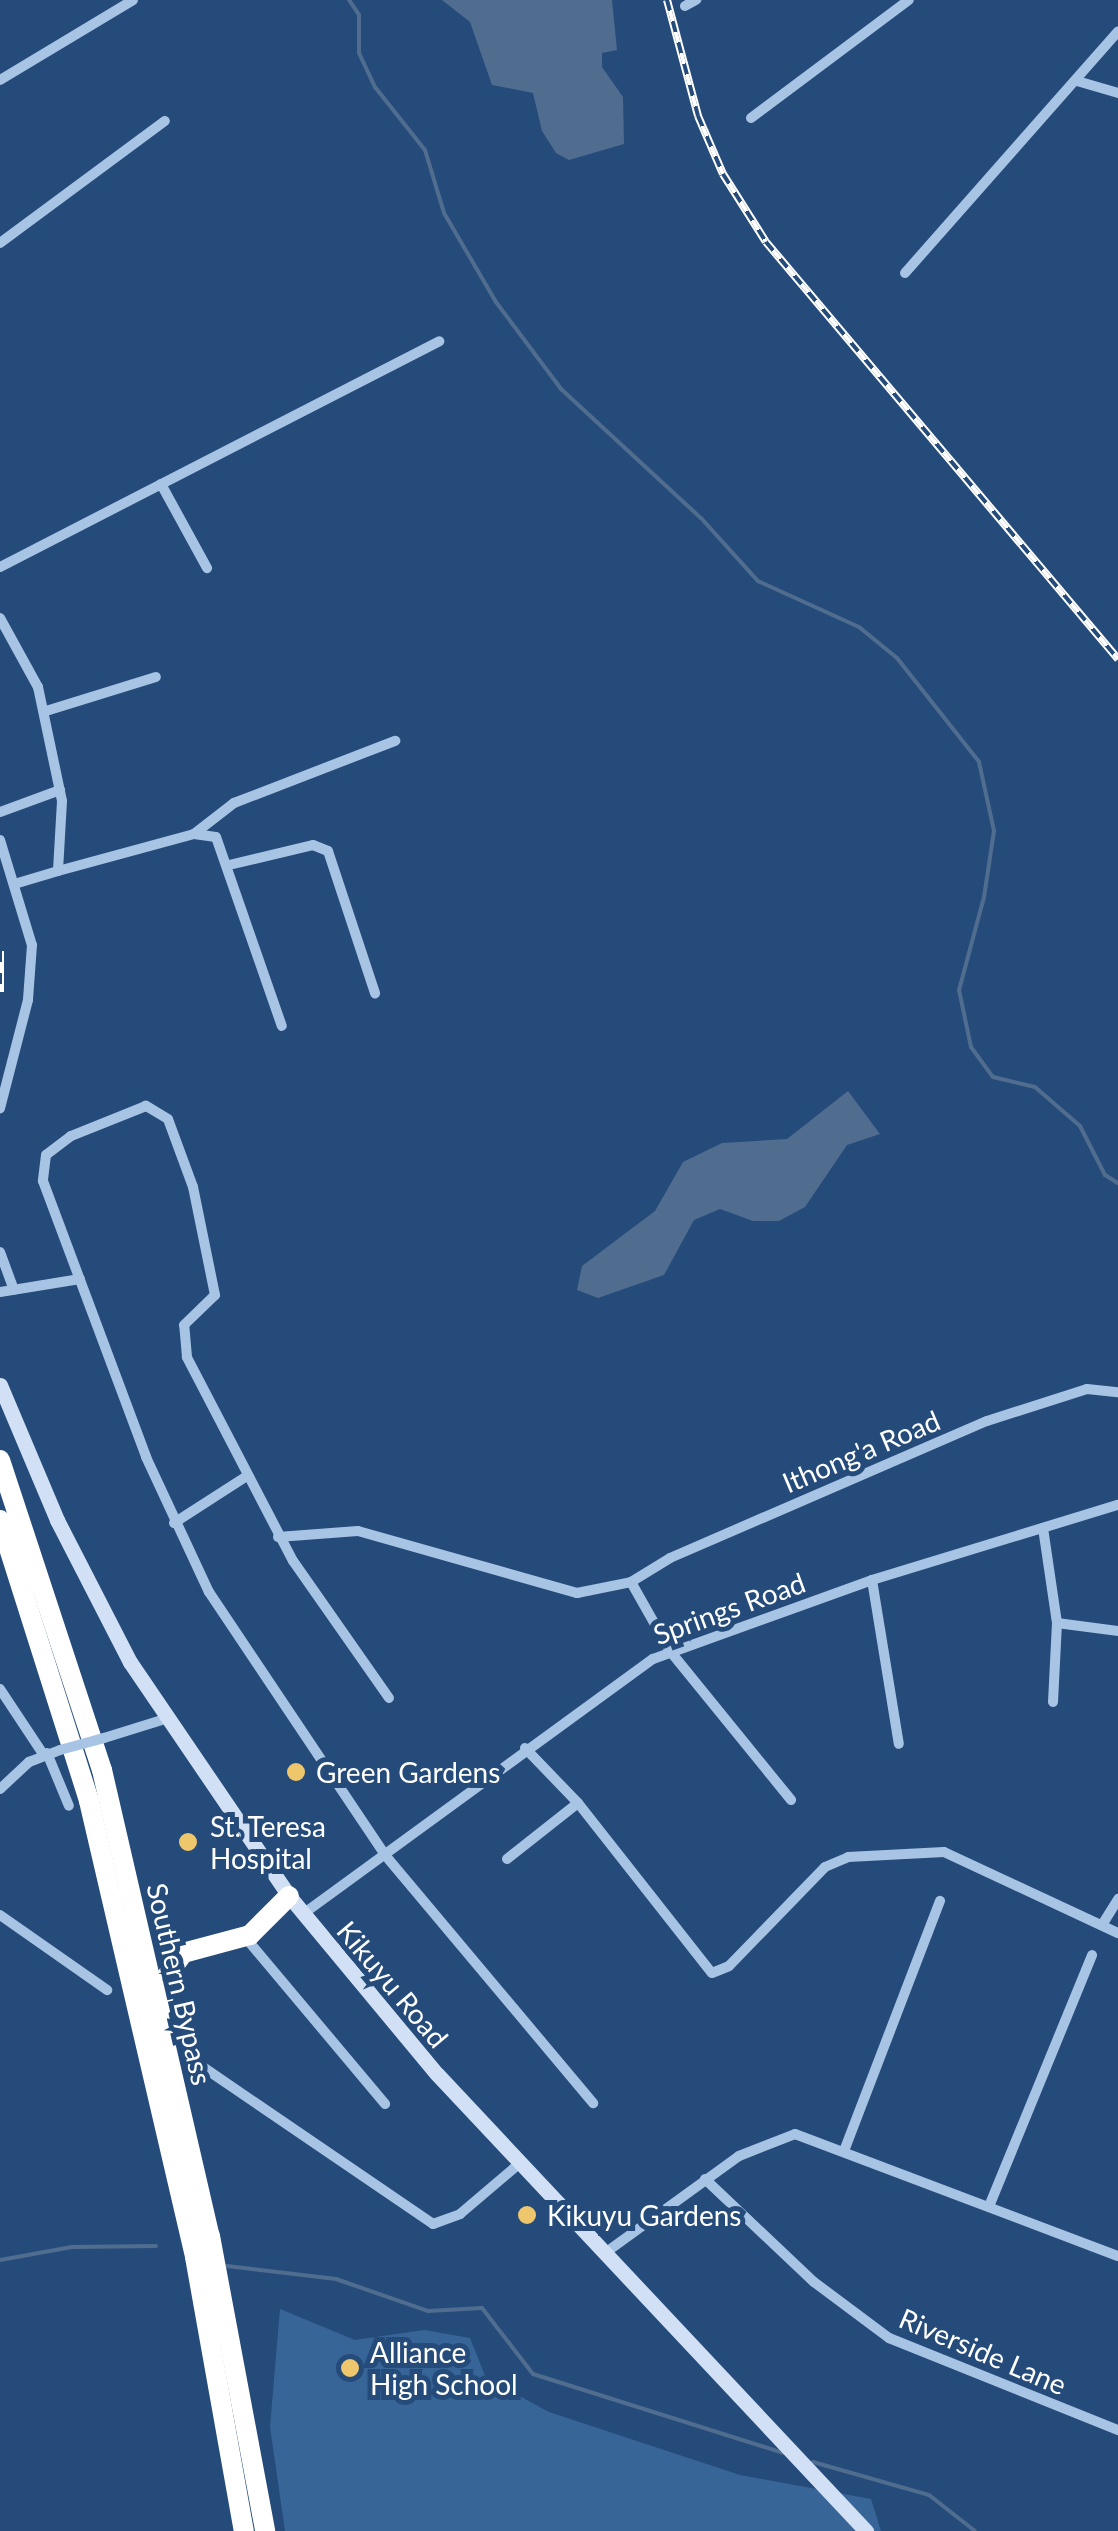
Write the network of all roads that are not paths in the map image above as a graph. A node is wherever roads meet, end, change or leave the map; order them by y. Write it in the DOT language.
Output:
graph roads {
  1 [pos="133,0"];
  2 [pos="909,0"];
  3 [pos="1118,31"];
  4 [pos="0,80"];
  5 [pos="1077,80"];
  6 [pos="1118,93"];
  7 [pos="751,118"];
  8 [pos="165,121"];
  9 [pos="0,244"];
  10 [pos="905,273"];
  11 [pos="440,342"];
  12 [pos="162,484"];
  13 [pos="0,567"];
  14 [pos="207,568"];
  15 [pos="0,618"];
  16 [pos="4,630"];
  17 [pos="156,678"];
  18 [pos="46,711"];
  19 [pos="395,741"];
  20 [pos="60,790"];
  21 [pos="0,812"];
  22 [pos="194,834"];
  23 [pos="0,840"];
  24 [pos="229,866"];
  25 [pos="58,871"];
  26 [pos="18,883"];
  27 [pos="375,994"];
  28 [pos="282,1026"];
  29 [pos="0,1108"];
  30 [pos="0,1252"];
  31 [pos="80,1278"];
  32 [pos="14,1290"];
  33 [pos="0,1292"];
  34 [pos="0,1385"];
  35 [pos="1118,1392"];
  36 [pos="0,1460"];
  37 [pos="247,1476"];
  38 [pos="1118,1505"];
  39 [pos="0,1520"];
  40 [pos="174,1523"];
  41 [pos="1044,1528"];
  42 [pos="278,1537"];
  43 [pos="872,1580"];
  44 [pos="631,1582"];
  45 [pos="1056,1623"];
  46 [pos="1118,1632"];
  47 [pos="670,1651"];
  48 [pos="0,1690"];
  49 [pos="389,1698"];
  50 [pos="1053,1702"];
  51 [pos="165,1719"];
  52 [pos="898,1744"];
  53 [pos="526,1748"];
  54 [pos="45,1753"];
  55 [pos="0,1789"];
  56 [pos="791,1800"];
  57 [pos="578,1803"];
  58 [pos="69,1806"];
  59 [pos="385,1854"];
  60 [pos="507,1859"];
  61 [pos="289,1896"];
  62 [pos="1118,1899"];
  63 [pos="940,1901"];
  64 [pos="303,1914"];
  65 [pos="0,1915"];
  66 [pos="1102,1926"];
  67 [pos="1118,1932"];
  68 [pos="245,1937"];
  69 [pos="1092,1954"];
  70 [pos="108,1990"];
  71 [pos="160,2018"];
  72 [pos="200,2064"];
  73 [pos="385,2104"];
  74 [pos="593,2104"];
  75 [pos="844,2151"];
  76 [pos="521,2162"];
  77 [pos="705,2179"];
  78 [pos="990,2204"];
  79 [pos="605,2253"];
  80 [pos="1118,2256"];
  81 [pos="1118,2430"];
  82 [pos="244,2531"];
  83 [pos="265,2531"];
  84 [pos="866,2531"];
  1 -- 4 [label="street"];
  2 -- 7 [label="street"];
  3 -- 5 [label="street"];
  5 -- 6 [label="street"];
  5 -- 10 [label="street"];
  8 -- 9 [label="street"];
  11 -- 12 [label="street"];
  12 -- 13 [label="street"];
  12 -- 14 [label="street"];
  15 -- 16 [label="street"];
  16 -- 18 [label="street"];
  17 -- 18 [label="street"];
  18 -- 20 [label="street"];
  19 -- 22 [label="street"];
  20 -- 21 [label="street"];
  20 -- 25 [label="street"];
  22 -- 24 [label="street"];
  22 -- 25 [label="street"];
  23 -- 26 [label="street"];
  24 -- 27 [label="street"];
  24 -- 28 [label="street"];
  25 -- 26 [label="street"];
  26 -- 29 [label="street"];
  30 -- 32 [label="street"];
  31 -- 32 [label="street"];
  31 -- 37 [label="street"];
  31 -- 40 [label="street"];
  32 -- 33 [label="street"];
  34 -- 51 [label="main road, Kikuyu Road"];
  35 -- 44 [label="street, Ithong'a Road"];
  36 -- 71 [label="highway, Southern Bypass"];
  37 -- 40 [label="street"];
  37 -- 42 [label="street"];
  38 -- 41 [label="street, Springs Road"];
  39 -- 82 [label="highway, Southern Bypass"];
  40 -- 59 [label="street"];
  41 -- 43 [label="street, Springs Road"];
  41 -- 45 [label="street"];
  42 -- 44 [label="street, Ithong'a Road"];
  42 -- 49 [label="street"];
  43 -- 47 [label="street, Springs Road"];
  43 -- 52 [label="street"];
  44 -- 47 [label="street"];
  45 -- 46 [label="street"];
  45 -- 50 [label="street"];
  47 -- 53 [label="street, Springs Road"];
  47 -- 56 [label="street"];
  48 -- 54 [label="street"];
  51 -- 54 [label="street, bridge"];
  51 -- 61 [label="main road, Kikuyu Road"];
  53 -- 57 [label="street"];
  53 -- 59 [label="street, Springs Road"];
  54 -- 55 [label="street"];
  54 -- 58 [label="street"];
  57 -- 60 [label="street"];
  57 -- 66 [label="street"];
  59 -- 64 [label="street, Springs Road"];
  59 -- 74 [label="street"];
  61 -- 64 [label="main road, Kikuyu Road"];
  61 -- 68 [label="highway"];
  62 -- 66 [label="street"];
  63 -- 75 [label="street"];
  64 -- 76 [label="main road, Kikuyu Road"];
  65 -- 70 [label="street"];
  66 -- 67 [label="street"];
  68 -- 71 [label="highway"];
  68 -- 73 [label="street"];
  69 -- 78 [label="street"];
  71 -- 83 [label="highway, Southern Bypass"];
  72 -- 76 [label="street"];
  75 -- 77 [label="street"];
  75 -- 78 [label="street"];
  76 -- 79 [label="main road, Kikuyu Road"];
  77 -- 79 [label="street"];
  77 -- 81 [label="street, Riverside Lane"];
  78 -- 80 [label="street"];
  79 -- 84 [label="main road, Kikuyu Road"];
}
